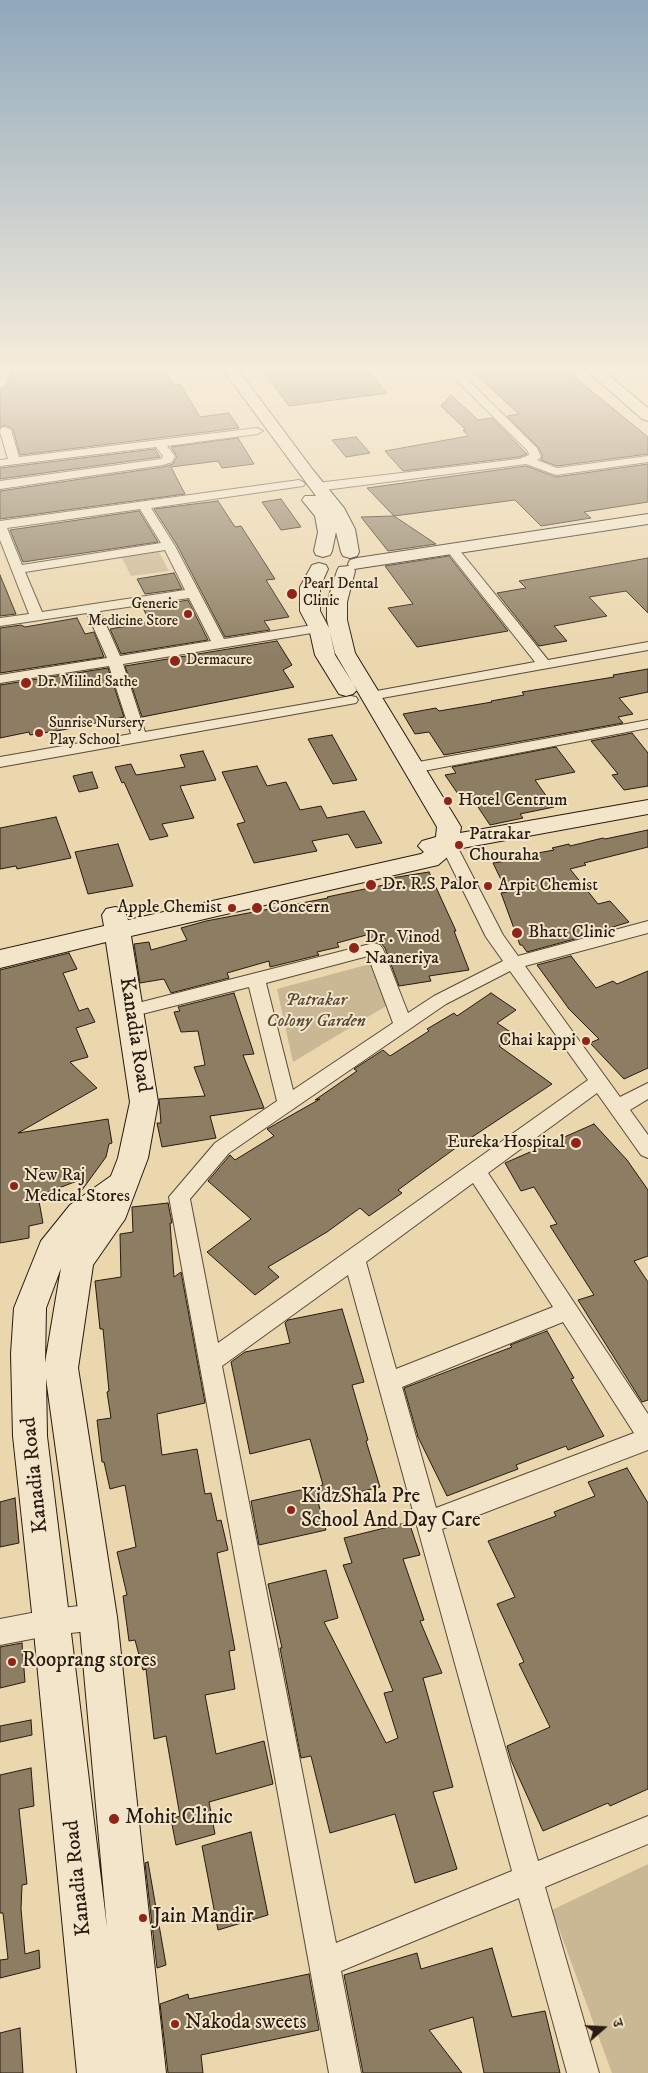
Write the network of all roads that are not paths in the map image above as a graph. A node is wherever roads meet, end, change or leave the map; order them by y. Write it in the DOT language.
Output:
graph roads {
  1 [pos="151,464"];
  2 [pos="283,464"];
  3 [pos="300,464"];
  4 [pos="497,464"];
  5 [pos="535,464"];
  6 [pos="614,464"];
  7 [pos="299,484"];
  8 [pos="0,485"];
  9 [pos="317,487"];
  10 [pos="143,505"];
  11 [pos="648,519"];
  12 [pos="0,525"];
  13 [pos="169,546"];
  14 [pos="452,549"];
  15 [pos="321,560"];
  16 [pos="351,563"];
  17 [pos="18,569"];
  18 [pos="193,593"];
  19 [pos="92,608"];
  20 [pos="37,617"];
  21 [pos="0,622"];
  22 [pos="318,628"];
  23 [pos="220,643"];
  24 [pos="648,646"];
  25 [pos="115,661"];
  26 [pos="545,665"];
  27 [pos="0,679"];
  28 [pos="361,698"];
  29 [pos="648,724"];
  30 [pos="139,737"];
  31 [pos="0,762"];
  32 [pos="413,768"];
  33 [pos="648,807"];
  34 [pos="448,844"];
  35 [pos="116,923"];
  36 [pos="648,927"];
  37 [pos="0,943"];
  38 [pos="0,958"];
  39 [pos="513,963"];
  40 [pos="256,979"];
  41 [pos="130,1011"];
  42 [pos="402,1025"];
  43 [pos="599,1082"];
  44 [pos="648,1090"];
  45 [pos="287,1104"];
  46 [pos="617,1108"];
  47 [pos="648,1150"];
  48 [pos="476,1171"];
  49 [pos="124,1183"];
  50 [pos="354,1259"];
  51 [pos="567,1311"];
  52 [pos="210,1362"];
  53 [pos="389,1382"];
  54 [pos="648,1434"];
  55 [pos="648,1439"];
  56 [pos="428,1522"];
  57 [pos="98,1617"];
  58 [pos="52,1622"];
  59 [pos="0,1632"];
  60 [pos="648,1830"];
  61 [pos="529,1879"];
  62 [pos="324,1963"];
  63 [pos="100,2073"];
  64 [pos="143,2073"];
  65 [pos="345,2073"];
  66 [pos="583,2073"];
  1 -- 8 [label="street"];
  2 -- 7 [label="main road"];
  3 -- 9 [label="main road"];
  4 -- 9 [label="street"];
  5 -- 6 [label="street"];
  7 -- 10 [label="street"];
  7 -- 15 [label="main road"];
  9 -- 16 [label="main road"];
  10 -- 12 [label="street"];
  10 -- 13 [label="street"];
  11 -- 14 [label="main road"];
  12 -- 17 [label="street"];
  13 -- 17 [label="street"];
  13 -- 18 [label="street"];
  14 -- 16 [label="main road"];
  14 -- 26 [label="street"];
  15 -- 16 [label="main road"];
  15 -- 22 [label="main road"];
  16 -- 28 [label="main road"];
  17 -- 20 [label="street"];
  18 -- 19 [label="street"];
  18 -- 23 [label="street"];
  19 -- 20 [label="street"];
  19 -- 25 [label="street"];
  20 -- 21 [label="street"];
  22 -- 23 [label="street"];
  22 -- 28 [label="main road"];
  23 -- 25 [label="street"];
  24 -- 26 [label="street"];
  25 -- 27 [label="street"];
  25 -- 30 [label="street"];
  26 -- 28 [label="street"];
  28 -- 30 [label="street"];
  28 -- 32 [label="main road"];
  28 -- 34 [label="main road"];
  29 -- 32 [label="street"];
  30 -- 31 [label="street"];
  32 -- 34 [label="main road"];
  33 -- 34 [label="main road"];
  34 -- 35 [label="main road"];
  34 -- 39 [label="street"];
  35 -- 37 [label="main road"];
  35 -- 38 [label="main road"];
  35 -- 41 [label="main road, Kanadia Road"];
  36 -- 39 [label="street"];
  39 -- 42 [label="street"];
  39 -- 43 [label="street"];
  40 -- 41 [label="street"];
  40 -- 42 [label="street"];
  40 -- 45 [label="street"];
  41 -- 49 [label="main road, Kanadia Road"];
  42 -- 45 [label="street"];
  43 -- 46 [label="street"];
  43 -- 48 [label="street"];
  44 -- 46 [label="street"];
  45 -- 52 [label="street"];
  46 -- 47 [label="street"];
  48 -- 50 [label="street"];
  48 -- 51 [label="street"];
  49 -- 57 [label="main road"];
  49 -- 58 [label="main road, Kanadia Road"];
  50 -- 52 [label="street"];
  50 -- 53 [label="street"];
  51 -- 53 [label="street"];
  51 -- 54 [label="street"];
  52 -- 62 [label="street"];
  53 -- 56 [label="street"];
  55 -- 56 [label="street"];
  56 -- 61 [label="street"];
  57 -- 58 [label="street"];
  57 -- 64 [label="main road"];
  58 -- 59 [label="street"];
  58 -- 63 [label="main road, Kanadia Road"];
  60 -- 61 [label="street"];
  61 -- 62 [label="street"];
  61 -- 66 [label="street"];
  62 -- 65 [label="street"];
}
